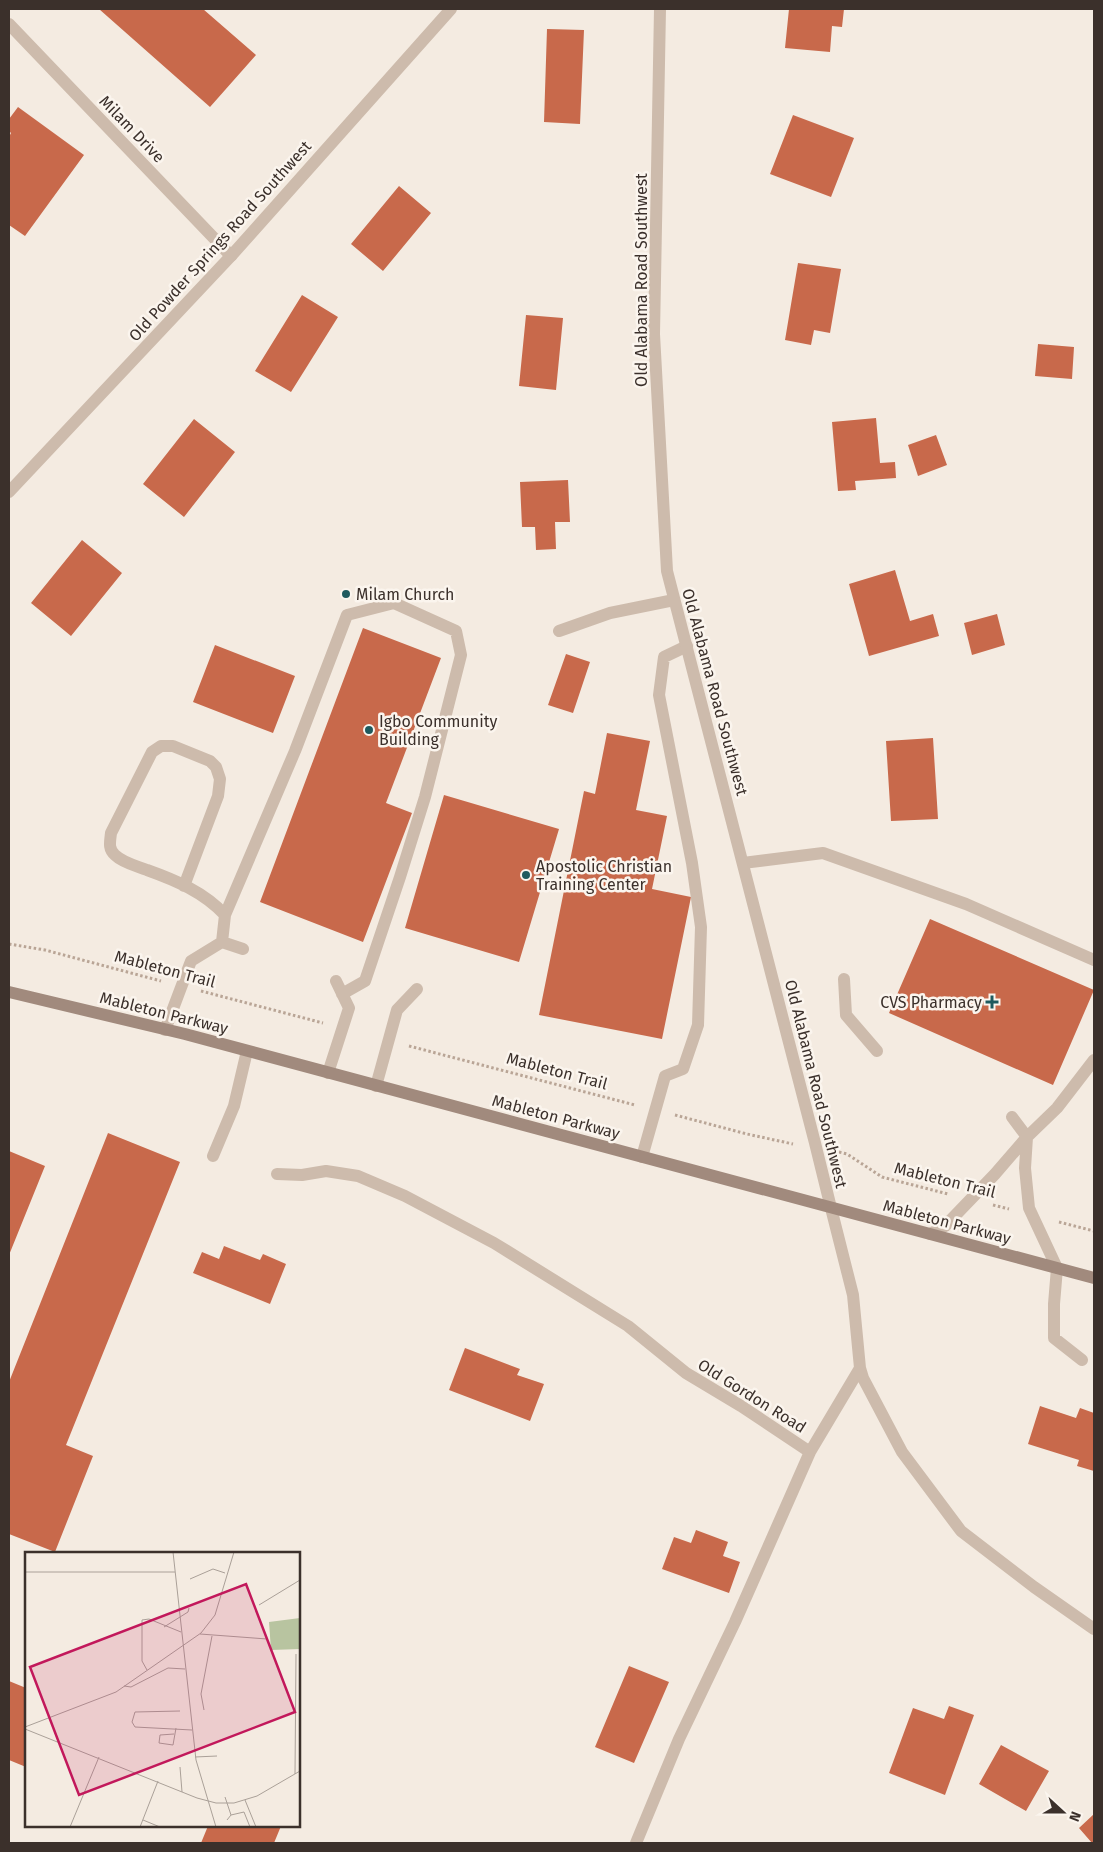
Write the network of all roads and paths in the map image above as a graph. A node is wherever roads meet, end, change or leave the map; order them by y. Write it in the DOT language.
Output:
graph roads {
  1 [pos="452,9"];
  2 [pos="660,9"];
  3 [pos="9,24"];
  4 [pos="231,256"];
  5 [pos="9,492"];
  6 [pos="674,600"];
  7 [pos="559,631"];
  8 [pos="687,646"];
  9 [pos="743,863"];
  10 [pos="184,886"];
  11 [pos="225,915"];
  12 [pos="222,942"];
  13 [pos="9,944"];
  14 [pos="243,949"];
  15 [pos="1094,960"];
  16 [pos="844,979"];
  17 [pos="336,981"];
  18 [pos="181,986"];
  19 [pos="416,989"];
  20 [pos="9,992"];
  21 [pos="342,994"];
  22 [pos="342,1028"];
  23 [pos="165,1030"];
  24 [pos="388,1040"];
  25 [pos="247,1051"];
  26 [pos="877,1051"];
  27 [pos="1094,1060"];
  28 [pos="328,1073"];
  29 [pos="376,1086"];
  30 [pos="656,1110"];
  31 [pos="1012,1117"];
  32 [pos="1027,1137"];
  33 [pos="816,1148"];
  34 [pos="213,1156"];
  35 [pos="642,1157"];
  36 [pos="276,1174"];
  37 [pos="971,1199"];
  38 [pos="831,1208"];
  39 [pos="1032,1215"];
  40 [pos="1094,1231"];
  41 [pos="930,1234"];
  42 [pos="1057,1268"];
  43 [pos="1094,1278"];
  44 [pos="1082,1360"];
  45 [pos="860,1368"];
  46 [pos="810,1452"];
  47 [pos="1094,1628"];
  48 [pos="636,1843"];
  1 -- 4 [label="street, Old Powder Springs Road Southwest"];
  2 -- 6 [label="street, Old Alabama Road Southwest"];
  3 -- 4 [label="street, Milam Drive"];
  4 -- 5 [label="street, Old Powder Springs Road Southwest"];
  6 -- 7 [label="street"];
  6 -- 8 [label="street, Old Alabama Road Southwest"];
  8 -- 9 [label="street, Old Alabama Road Southwest"];
  8 -- 30 [label="street"];
  9 -- 15 [label="street"];
  9 -- 33 [label="street, Old Alabama Road Southwest"];
  10 -- 10 [label="street"];
  10 -- 11 [label="street"];
  11 -- 12 [label="street"];
  11 -- 21 [label="street"];
  12 -- 14 [label="street"];
  12 -- 18 [label="street"];
  13 -- 18 [label="path, Mableton Trail"];
  16 -- 26 [label="street"];
  17 -- 21 [label="street"];
  18 -- 22 [label="path, Mableton Trail"];
  18 -- 23 [label="street"];
  19 -- 24 [label="street"];
  20 -- 23 [label="main road, Mableton Parkway"];
  21 -- 22 [label="street"];
  22 -- 28 [label="street"];
  23 -- 25 [label="main road, Mableton Parkway"];
  24 -- 29 [label="street"];
  24 -- 30 [label="path, Mableton Trail"];
  25 -- 28 [label="main road, Mableton Parkway"];
  25 -- 34 [label="street"];
  27 -- 32 [label="street"];
  28 -- 29 [label="main road, Mableton Parkway"];
  29 -- 35 [label="main road, Mableton Parkway"];
  30 -- 33 [label="path, Mableton Trail"];
  30 -- 35 [label="street"];
  31 -- 32 [label="street"];
  32 -- 37 [label="street"];
  32 -- 39 [label="street"];
  33 -- 37 [label="path, Mableton Trail"];
  33 -- 38 [label="street, Old Alabama Road Southwest"];
  35 -- 38 [label="main road, Mableton Parkway"];
  36 -- 46 [label="street, Old Gordon Road"];
  37 -- 39 [label="path, Mableton Trail"];
  37 -- 41 [label="street"];
  38 -- 41 [label="main road, Mableton Parkway"];
  38 -- 45 [label="street, Old Alabama Road Southwest"];
  39 -- 40 [label="path, Mableton Trail"];
  39 -- 42 [label="street"];
  41 -- 42 [label="main road, Mableton Parkway"];
  42 -- 43 [label="main road, Mableton Parkway"];
  42 -- 44 [label="street"];
  45 -- 46 [label="street, Old Gordon Road"];
  45 -- 47 [label="street"];
  46 -- 48 [label="street"];
}
